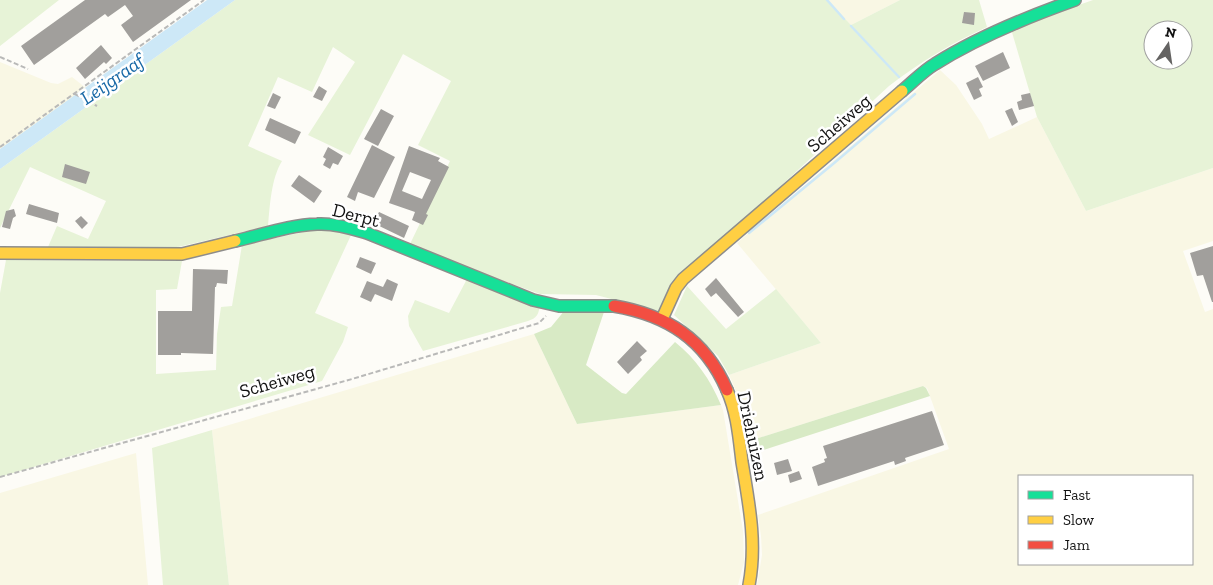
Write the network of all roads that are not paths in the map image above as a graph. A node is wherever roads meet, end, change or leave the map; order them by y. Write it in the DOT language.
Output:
graph roads {
  1 [pos="1075,0"];
  2 [pos="0,253"];
  3 [pos="662,320"];
  4 [pos="749,585"];
  1 -- 3 [label="street, Scheiweg"];
  2 -- 3 [label="street, Derpt"];
  3 -- 4 [label="street, Driehuizen"];
}
